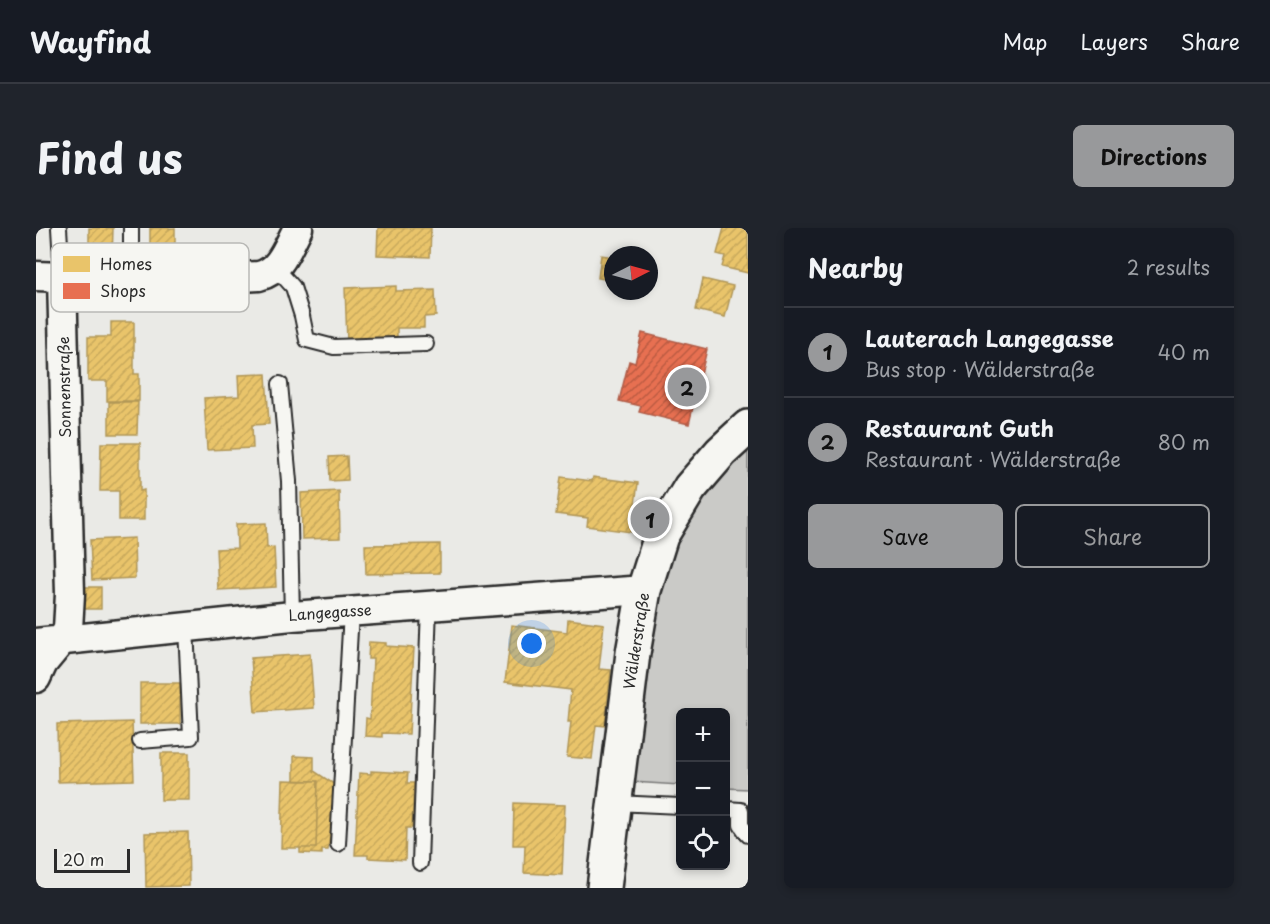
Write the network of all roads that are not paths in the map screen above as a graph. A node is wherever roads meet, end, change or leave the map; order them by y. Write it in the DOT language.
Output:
graph roads {
  1 [pos="59,228"];
  2 [pos="298,228"];
  3 [pos="56,243"];
  4 [pos="276,268"];
  5 [pos="49,277"];
  6 [pos="249,277"];
  7 [pos="51,307"];
  8 [pos="51,312"];
  9 [pos="426,344"];
  10 [pos="280,384"];
  11 [pos="748,428"];
  12 [pos="644,590"];
  13 [pos="429,606"];
  14 [pos="351,612"];
  15 [pos="292,616"];
  16 [pos="186,627"];
  17 [pos="49,642"];
  18 [pos="36,678"];
  19 [pos="140,741"];
  20 [pos="615,803"];
  21 [pos="676,806"];
  22 [pos="730,809"];
  23 [pos="748,835"];
  24 [pos="338,844"];
  25 [pos="420,863"];
  26 [pos="604,888"];
  1 -- 3 [label="lane"];
  2 -- 4 [label="street"];
  4 -- 6 [label="street"];
  4 -- 9 [label="lane"];
  5 -- 7 [label="street, Sonnenstraße"];
  8 -- 17 [label="street, Sonnenstraße"];
  10 -- 15 [label="lane"];
  11 -- 12 [label="main road, Wälderstraße"];
  12 -- 13 [label="street, Langegasse"];
  12 -- 20 [label="main road, Wälderstraße"];
  13 -- 14 [label="street, Langegasse"];
  13 -- 25 [label="lane"];
  14 -- 15 [label="street, Langegasse"];
  14 -- 24 [label="lane"];
  15 -- 16 [label="street, Langegasse"];
  16 -- 17 [label="street, Langegasse"];
  16 -- 19 [label="lane"];
  17 -- 18 [label="street"];
  20 -- 21 [label="lane"];
  20 -- 26 [label="main road, Wälderstraße"];
  22 -- 23 [label="lane"];
}
